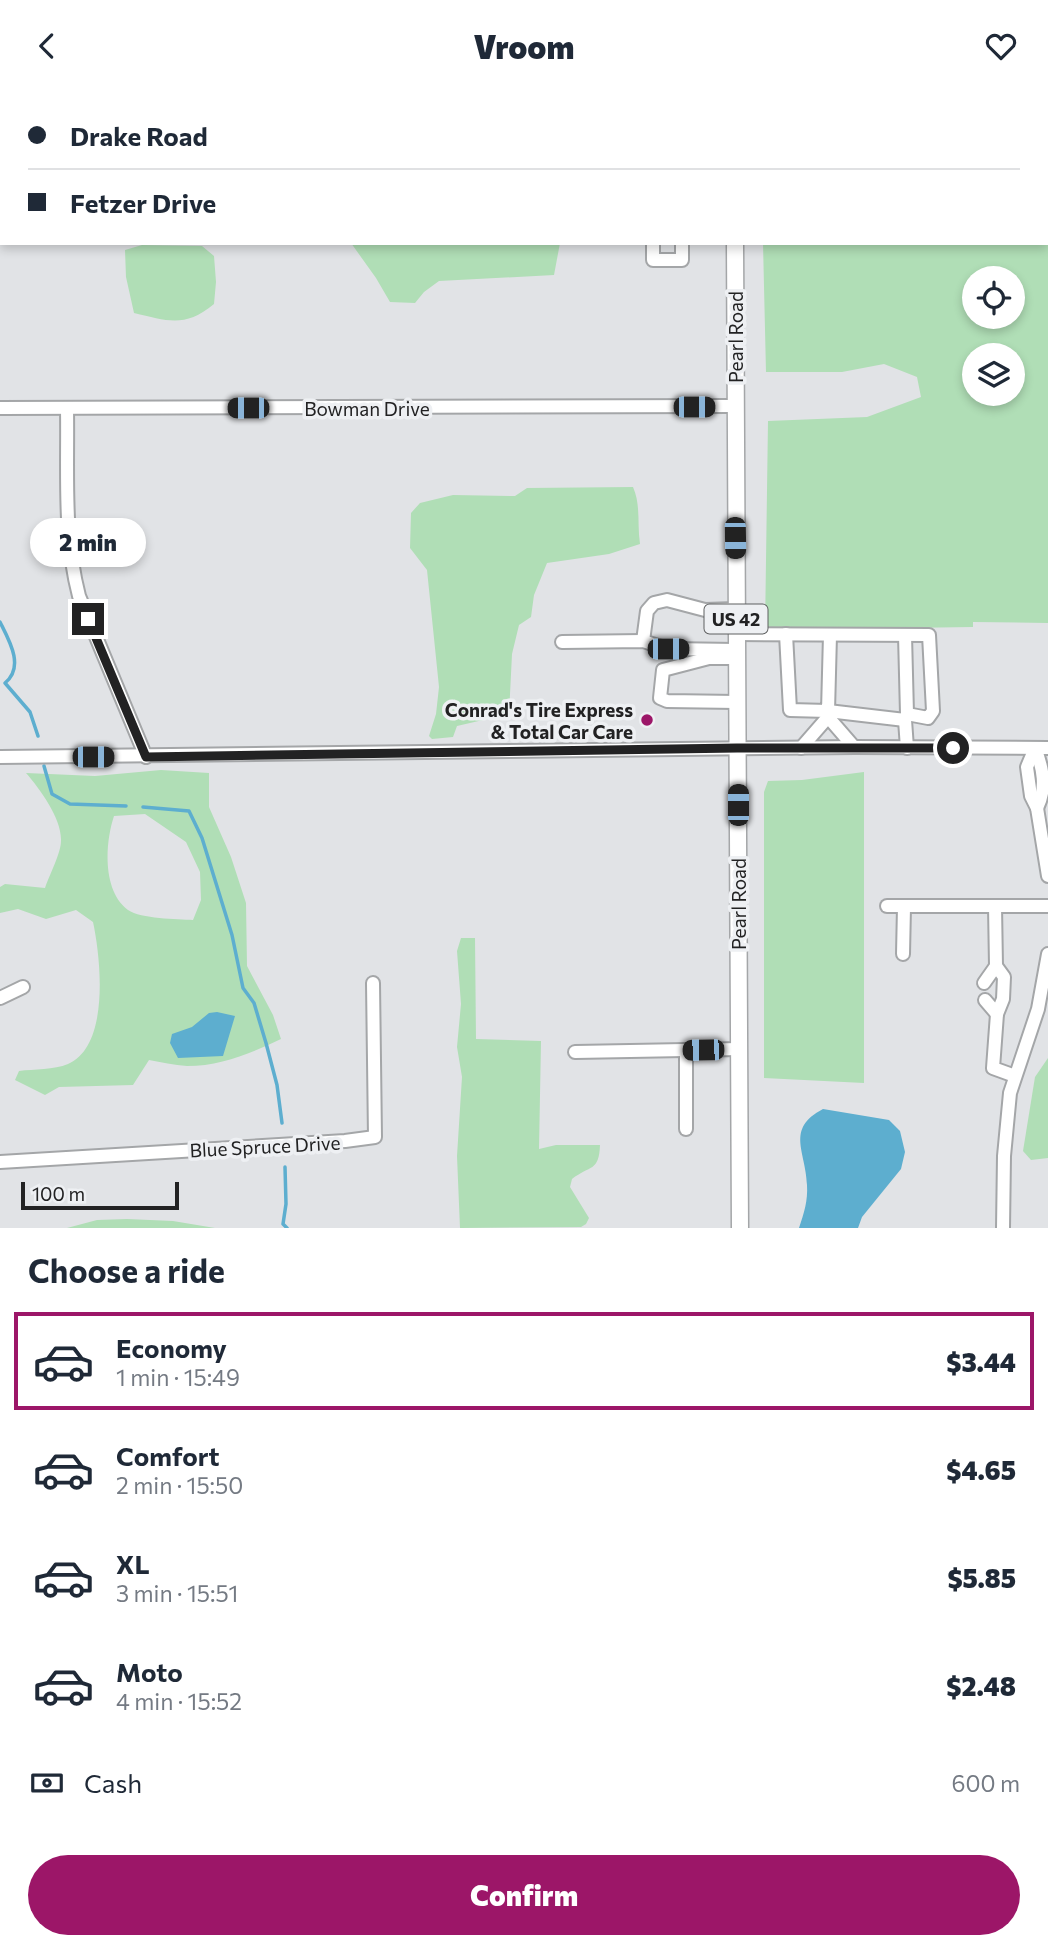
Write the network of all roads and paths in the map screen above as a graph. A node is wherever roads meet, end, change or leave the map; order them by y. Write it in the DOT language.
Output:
graph roads {
  1 [pos="653,245"];
  2 [pos="682,245"];
  3 [pos="735,245"];
  4 [pos="734,407"];
  5 [pos="0,408"];
  6 [pos="67,408"];
  7 [pos="736,609"];
  8 [pos="786,635"];
  9 [pos="830,635"];
  10 [pos="905,635"];
  11 [pos="562,642"];
  12 [pos="643,642"];
  13 [pos="736,647"];
  14 [pos="737,702"];
  15 [pos="828,714"];
  16 [pos="906,717"];
  17 [pos="854,747"];
  18 [pos="737,748"];
  19 [pos="801,748"];
  20 [pos="907,748"];
  21 [pos="1042,748"];
  22 [pos="0,757"];
  23 [pos="146,757"];
  24 [pos="1048,876"];
  25 [pos="887,906"];
  26 [pos="995,906"];
  27 [pos="1048,906"];
  28 [pos="904,907"];
  29 [pos="903,954"];
  30 [pos="1048,954"];
  31 [pos="996,966"];
  32 [pos="373,983"];
  33 [pos="984,983"];
  34 [pos="23,987"];
  35 [pos="0,998"];
  36 [pos="985,1000"];
  37 [pos="997,1014"];
  38 [pos="740,1049"];
  39 [pos="686,1050"];
  40 [pos="575,1052"];
  41 [pos="1015,1076"];
  42 [pos="686,1129"];
  43 [pos="0,1162"];
  44 [pos="740,1228"];
  45 [pos="1003,1228"];
  1 -- 2 [label="street"];
  3 -- 4 [label="main road, Pearl Road / US 42"];
  4 -- 6 [label="street, Bowman Drive"];
  4 -- 7 [label="main road, Pearl Road / US 42"];
  5 -- 6 [label="street, Bowman Drive"];
  6 -- 23 [label="street"];
  7 -- 12 [label="street"];
  7 -- 13 [label="main road, Pearl Road / US 42"];
  8 -- 9 [label="street"];
  8 -- 13 [label="street"];
  8 -- 15 [label="street"];
  9 -- 10 [label="street"];
  9 -- 15 [label="street"];
  10 -- 16 [label="street"];
  10 -- 16 [label="street"];
  11 -- 12 [label="street"];
  12 -- 13 [label="street"];
  13 -- 14 [label="main road, Pearl Road / US 42"];
  13 -- 14 [label="street"];
  14 -- 18 [label="main road, Pearl Road / US 42"];
  15 -- 16 [label="street"];
  15 -- 17 [label="street"];
  15 -- 19 [label="street"];
  16 -- 20 [label="street"];
  17 -- 19 [label="street"];
  17 -- 20 [label="street"];
  18 -- 19 [label="street"];
  18 -- 23 [label="street"];
  18 -- 38 [label="main road, Pearl Road / US 42"];
  20 -- 21 [label="street"];
  21 -- 24 [label="street"];
  22 -- 23 [label="street"];
  25 -- 28 [label="street"];
  26 -- 27 [label="street"];
  26 -- 28 [label="street"];
  26 -- 31 [label="street"];
  28 -- 29 [label="street"];
  30 -- 41 [label="street"];
  31 -- 33 [label="street"];
  31 -- 37 [label="street"];
  32 -- 43 [label="street, Blue Spruce Drive"];
  34 -- 35 [label="street"];
  36 -- 37 [label="street"];
  37 -- 41 [label="street"];
  38 -- 39 [label="street"];
  38 -- 44 [label="main road, Pearl Road / US 42"];
  39 -- 40 [label="street"];
  39 -- 42 [label="street"];
  41 -- 45 [label="street"];
}
